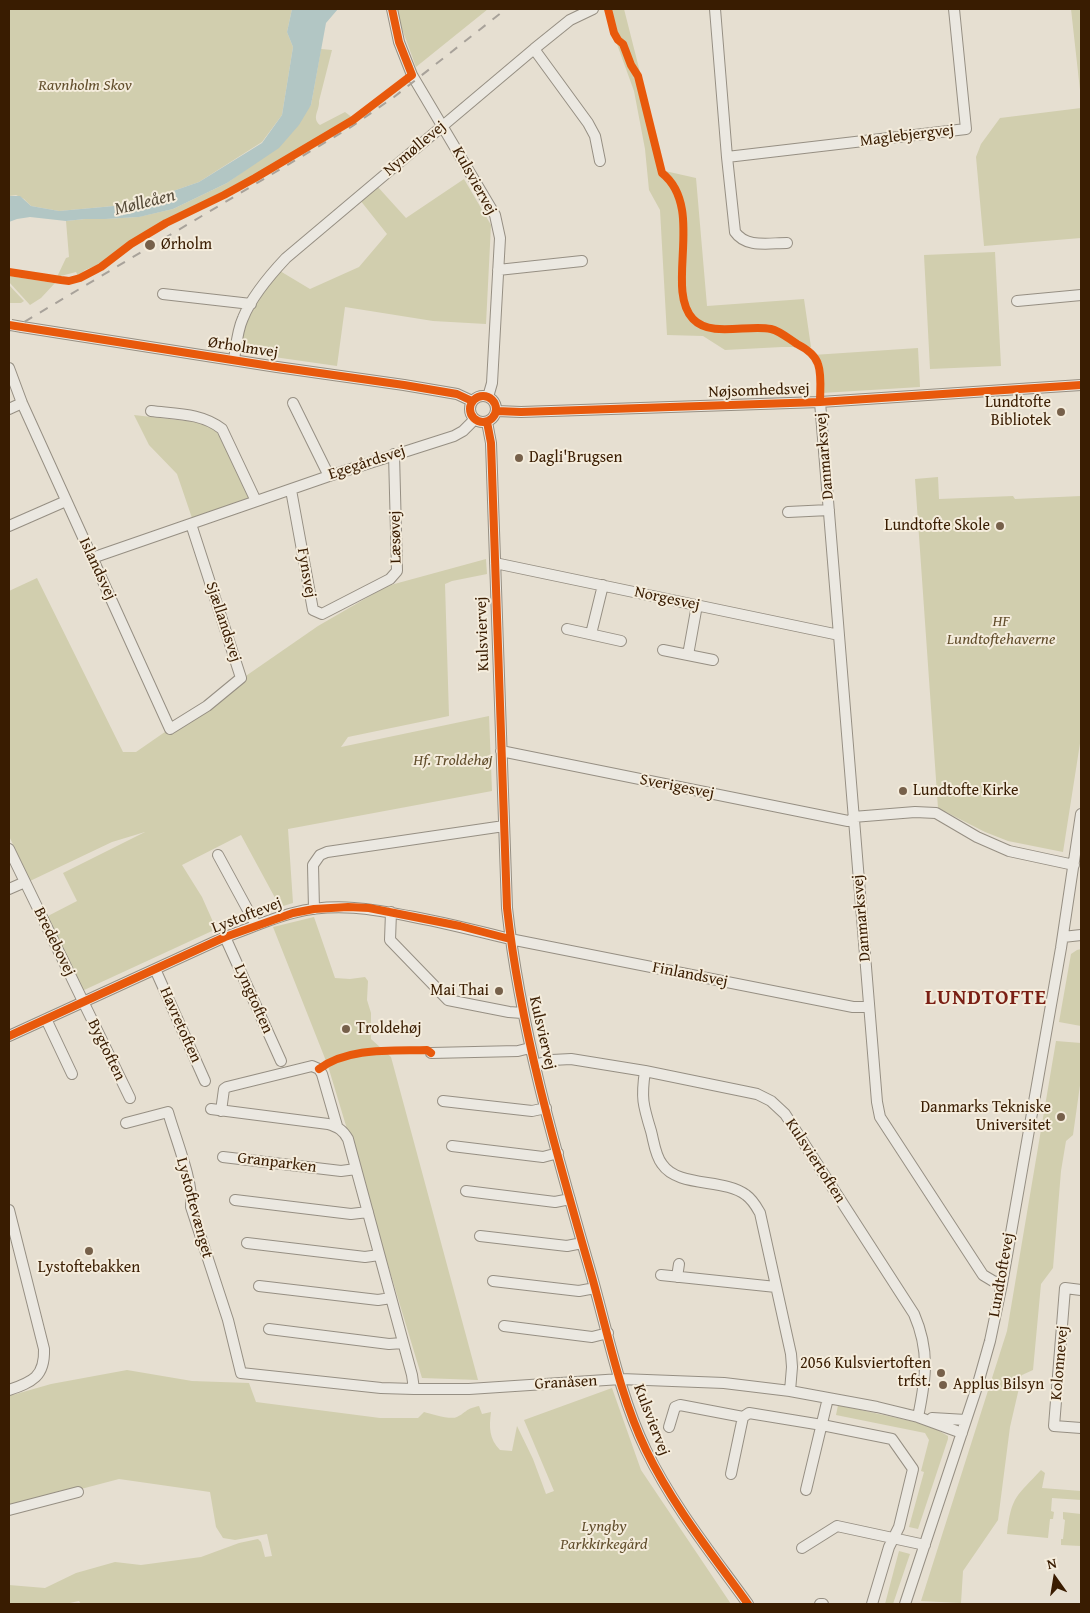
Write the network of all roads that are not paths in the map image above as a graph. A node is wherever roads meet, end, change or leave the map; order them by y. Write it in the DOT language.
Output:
graph roads {
  1 [pos="392,9"];
  2 [pos="594,9"];
  3 [pos="715,9"];
  4 [pos="954,9"];
  5 [pos="534,50"];
  6 [pos="443,125"];
  7 [pos="727,156"];
  8 [pos="600,161"];
  9 [pos="786,243"];
  10 [pos="582,261"];
  11 [pos="498,270"];
  12 [pos="163,294"];
  13 [pos="1081,295"];
  14 [pos="1017,301"];
  15 [pos="251,304"];
  16 [pos="14,326"];
  17 [pos="234,360"];
  18 [pos="9,368"];
  19 [pos="1081,385"];
  20 [pos="488,397"];
  21 [pos="472,401"];
  22 [pos="820,402"];
  23 [pos="22,403"];
  24 [pos="293,403"];
  25 [pos="9,409"];
  26 [pos="151,411"];
  27 [pos="497,411"];
  28 [pos="474,420"];
  29 [pos="487,422"];
  30 [pos="394,454"];
  31 [pos="329,476"];
  32 [pos="291,490"];
  33 [pos="66,501"];
  34 [pos="256,501"];
  35 [pos="829,510"];
  36 [pos="788,512"];
  37 [pos="191,524"];
  38 [pos="9,526"];
  39 [pos="92,558"];
  40 [pos="495,563"];
  41 [pos="603,585"];
  42 [pos="356,596"];
  43 [pos="698,605"];
  44 [pos="568,629"];
  45 [pos="591,634"];
  46 [pos="839,635"];
  47 [pos="620,641"];
  48 [pos="663,650"];
  49 [pos="688,655"];
  50 [pos="712,660"];
  51 [pos="207,706"];
  52 [pos="501,751"];
  53 [pos="853,819"];
  54 [pos="1081,821"];
  55 [pos="504,826"];
  56 [pos="9,849"];
  57 [pos="218,855"];
  58 [pos="1074,864"];
  59 [pos="25,882"];
  60 [pos="9,890"];
  61 [pos="314,909"];
  62 [pos="391,912"];
  63 [pos="256,925"];
  64 [pos="1081,935"];
  65 [pos="225,937"];
  66 [pos="1063,937"];
  67 [pos="510,939"];
  68 [pos="155,970"];
  69 [pos="83,1002"];
  70 [pos="869,1008"];
  71 [pos="522,1013"];
  72 [pos="46,1018"];
  73 [pos="9,1036"];
  74 [pos="530,1048"];
  75 [pos="431,1053"];
  76 [pos="281,1061"];
  77 [pos="535,1066"];
  78 [pos="645,1071"];
  79 [pos="72,1074"];
  80 [pos="205,1081"];
  81 [pos="130,1098"];
  82 [pos="443,1101"];
  83 [pos="546,1108"];
  84 [pos="126,1123"];
  85 [pos="337,1126"];
  86 [pos="452,1146"];
  87 [pos="558,1153"];
  88 [pos="223,1157"];
  89 [pos="356,1169"];
  90 [pos="466,1191"];
  91 [pos="570,1199"];
  92 [pos="235,1200"];
  93 [pos="9,1210"];
  94 [pos="368,1212"];
  95 [pos="480,1236"];
  96 [pos="247,1243"];
  97 [pos="582,1243"];
  98 [pos="379,1255"];
  99 [pos="679,1264"];
  100 [pos="661,1275"];
  101 [pos="678,1277"];
  102 [pos="493,1281"];
  103 [pos="1002,1284"];
  104 [pos="259,1286"];
  105 [pos="776,1287"];
  106 [pos="595,1288"];
  107 [pos="1081,1290"];
  108 [pos="391,1298"];
  109 [pos="504,1326"];
  110 [pos="269,1329"];
  111 [pos="608,1333"];
  112 [pos="403,1343"];
  113 [pos="241,1373"];
  114 [pos="621,1380"];
  115 [pos="414,1389"];
  116 [pos="9,1390"];
  117 [pos="790,1391"];
  118 [pos="828,1398"];
  119 [pos="918,1417"];
  120 [pos="743,1418"];
  121 [pos="966,1420"];
  122 [pos="822,1425"];
  123 [pos="670,1427"];
  124 [pos="1081,1428"];
  125 [pos="962,1433"];
  126 [pos="731,1474"];
  127 [pos="806,1490"];
  128 [pos="78,1492"];
  129 [pos="9,1510"];
  130 [pos="894,1537"];
  131 [pos="925,1545"];
  132 [pos="802,1548"];
  133 [pos="748,1604"];
  134 [pos="872,1604"];
  135 [pos="905,1604"];
  1 -- 6 [label="street, Kulsviervej"];
  2 -- 5 [label="street, Nymøllevej"];
  3 -- 7 [label="street"];
  4 -- 7 [label="street, Maglebjergvej"];
  5 -- 6 [label="street, Nymøllevej"];
  5 -- 8 [label="street"];
  6 -- 11 [label="street, Kulsviervej"];
  6 -- 15 [label="street, Nymøllevej"];
  7 -- 9 [label="street"];
  10 -- 11 [label="street"];
  11 -- 20 [label="street, Kulsviervej"];
  12 -- 15 [label="street"];
  13 -- 14 [label="street"];
  15 -- 17 [label="street, Nymøllevej"];
  16 -- 17 [label="street, Ørholmvej"];
  17 -- 21 [label="street, Ørholmvej"];
  18 -- 23 [label="street, Islandsvej"];
  19 -- 22 [label="street, Nøjsomhedsvej"];
  20 -- 21 [label="street"];
  20 -- 27 [label="street"];
  21 -- 28 [label="street"];
  22 -- 27 [label="street, Nøjsomhedsvej"];
  22 -- 35 [label="street, Danmarksvej"];
  23 -- 25 [label="street"];
  23 -- 33 [label="street, Islandsvej"];
  24 -- 31 [label="street"];
  26 -- 34 [label="street"];
  27 -- 29 [label="street"];
  28 -- 29 [label="street"];
  28 -- 30 [label="street, Egegårdsvej"];
  29 -- 40 [label="street, Kulsviervej"];
  30 -- 31 [label="street, Egegårdsvej"];
  30 -- 42 [label="street, Læsøvej"];
  31 -- 32 [label="street, Egegårdsvej"];
  32 -- 34 [label="street, Egegårdsvej"];
  32 -- 42 [label="street, Fynsvej"];
  33 -- 38 [label="street"];
  33 -- 39 [label="street, Islandsvej"];
  34 -- 37 [label="street, Egegårdsvej"];
  35 -- 36 [label="street, Danmarksvej"];
  35 -- 46 [label="street, Danmarksvej"];
  37 -- 39 [label="street, Egegårdsvej"];
  37 -- 51 [label="street, Sjællandsvej"];
  39 -- 51 [label="street, Islandsvej"];
  40 -- 41 [label="street, Norgesvej"];
  40 -- 52 [label="street, Kulsviervej"];
  41 -- 43 [label="street, Norgesvej"];
  41 -- 45 [label="street"];
  43 -- 46 [label="street, Norgesvej"];
  43 -- 49 [label="street"];
  44 -- 45 [label="street"];
  45 -- 47 [label="street"];
  46 -- 53 [label="street, Danmarksvej"];
  48 -- 49 [label="street"];
  49 -- 50 [label="street"];
  52 -- 53 [label="street, Sverigesvej"];
  52 -- 55 [label="street, Kulsviervej"];
  53 -- 58 [label="street, Sverigesvej"];
  53 -- 70 [label="street, Danmarksvej"];
  54 -- 58 [label="street, Lundtoftevej"];
  55 -- 61 [label="street"];
  55 -- 67 [label="street, Kulsviervej"];
  56 -- 59 [label="street, Bredebovej"];
  57 -- 63 [label="street"];
  58 -- 66 [label="street, Lundtoftevej"];
  59 -- 60 [label="street"];
  59 -- 69 [label="street, Bredebovej"];
  61 -- 62 [label="street, Lystoftevej"];
  61 -- 63 [label="street, Lystoftevej"];
  62 -- 67 [label="street, Lystoftevej"];
  62 -- 71 [label="street, Kulsviervej"];
  63 -- 65 [label="street, Lystoftevej"];
  64 -- 66 [label="street"];
  65 -- 68 [label="street, Lystoftevej"];
  65 -- 76 [label="street, Lyngtoften"];
  66 -- 103 [label="street, Lundtoftevej"];
  67 -- 70 [label="street, Finlandsvej"];
  67 -- 71 [label="street, Kulsviervej"];
  68 -- 69 [label="street, Lystoftevej"];
  68 -- 80 [label="street, Havretoften"];
  69 -- 72 [label="street, Lystoftevej"];
  69 -- 81 [label="street, Bygtoften"];
  70 -- 103 [label="street, Danmarksvej"];
  71 -- 74 [label="street, Kulsviervej"];
  72 -- 73 [label="street, Lystoftevej"];
  72 -- 79 [label="street"];
  74 -- 75 [label="street"];
  74 -- 77 [label="street, Kulsviervej"];
  77 -- 78 [label="street, Kulsviertoften"];
  77 -- 83 [label="street, Kulsviervej"];
  78 -- 105 [label="street"];
  78 -- 119 [label="street, Kulsviertoften"];
  82 -- 83 [label="street"];
  83 -- 87 [label="street, Kulsviervej"];
  84 -- 113 [label="street, Lystoftevænget"];
  85 -- 85 [label="street"];
  85 -- 89 [label="street"];
  86 -- 87 [label="street"];
  87 -- 91 [label="street, Kulsviervej"];
  88 -- 89 [label="street, Granparken"];
  89 -- 94 [label="street"];
  90 -- 91 [label="street"];
  91 -- 97 [label="street, Kulsviervej"];
  92 -- 94 [label="street"];
  93 -- 116 [label="street"];
  94 -- 98 [label="street"];
  95 -- 97 [label="street"];
  96 -- 98 [label="street"];
  97 -- 106 [label="street, Kulsviervej"];
  98 -- 108 [label="street"];
  99 -- 101 [label="street"];
  100 -- 101 [label="street"];
  101 -- 105 [label="street"];
  102 -- 106 [label="street"];
  103 -- 121 [label="street, Lundtoftevej"];
  104 -- 108 [label="street"];
  105 -- 117 [label="street"];
  106 -- 111 [label="street, Kulsviervej"];
  107 -- 124 [label="street, Kolonnevej"];
  108 -- 112 [label="street"];
  109 -- 111 [label="street"];
  110 -- 112 [label="street"];
  111 -- 114 [label="street, Kulsviervej"];
  112 -- 115 [label="street"];
  113 -- 115 [label="street, Granåsen"];
  114 -- 115 [label="street, Granåsen"];
  114 -- 117 [label="street, Granåsen"];
  114 -- 133 [label="street, Kulsviervej"];
  117 -- 118 [label="street, Granåsen"];
  118 -- 119 [label="street, Granåsen"];
  118 -- 122 [label="street"];
  119 -- 121 [label="street, Granåsen"];
  119 -- 125 [label="street, Granåsen"];
  120 -- 122 [label="street"];
  120 -- 123 [label="street"];
  120 -- 126 [label="street"];
  121 -- 125 [label="street, Lundtoftevej"];
  122 -- 127 [label="street"];
  122 -- 130 [label="street"];
  125 -- 131 [label="street, Lundtoftevej"];
  128 -- 129 [label="street"];
  130 -- 131 [label="street"];
  130 -- 132 [label="street"];
  130 -- 134 [label="street"];
  131 -- 135 [label="street, Lundtoftevej"];
}
